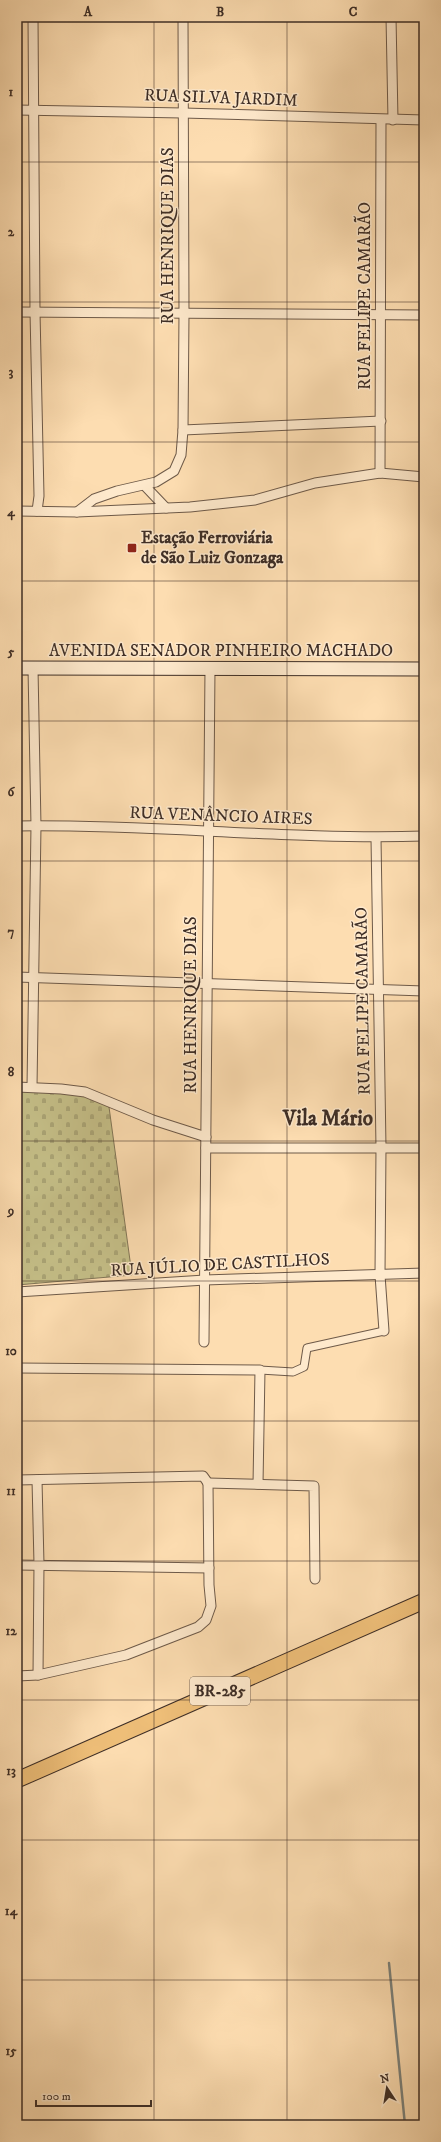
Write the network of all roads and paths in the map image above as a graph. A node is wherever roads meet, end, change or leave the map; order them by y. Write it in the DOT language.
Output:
graph roads {
  1 [pos="33,17"];
  2 [pos="183,17"];
  3 [pos="391,17"];
  4 [pos="17,110"];
  5 [pos="34,110"];
  6 [pos="183,112"];
  7 [pos="381,120"];
  8 [pos="393,120"];
  9 [pos="424,120"];
  10 [pos="17,312"];
  11 [pos="35,312"];
  12 [pos="184,314"];
  13 [pos="381,314"];
  14 [pos="424,315"];
  15 [pos="381,421"];
  16 [pos="183,430"];
  17 [pos="380,473"];
  18 [pos="424,477"];
  19 [pos="145,486"];
  20 [pos="166,508"];
  21 [pos="17,510"];
  22 [pos="37,511"];
  23 [pos="77,512"];
  24 [pos="17,668"];
  25 [pos="33,668"];
  26 [pos="210,669"];
  27 [pos="424,669"];
  28 [pos="17,826"];
  29 [pos="36,826"];
  30 [pos="208,830"];
  31 [pos="424,836"];
  32 [pos="376,838"];
  33 [pos="17,977"];
  34 [pos="35,977"];
  35 [pos="207,984"];
  36 [pos="378,990"];
  37 [pos="424,991"];
  38 [pos="17,1087"];
  39 [pos="32,1087"];
  40 [pos="206,1137"];
  41 [pos="381,1147"];
  42 [pos="206,1148"];
  43 [pos="424,1148"];
  44 [pos="424,1273"];
  45 [pos="380,1275"];
  46 [pos="205,1280"];
  47 [pos="17,1292"];
  48 [pos="384,1331"];
  49 [pos="204,1342"];
  50 [pos="17,1368"];
  51 [pos="260,1370"];
  52 [pos="17,1480"];
  53 [pos="37,1480"];
  54 [pos="208,1483"];
  55 [pos="258,1484"];
  56 [pos="39,1564"];
  57 [pos="17,1565"];
  58 [pos="209,1568"];
  59 [pos="315,1579"];
  60 [pos="424,1601"];
  61 [pos="38,1675"];
  62 [pos="17,1676"];
  63 [pos="17,1780"];
  1 -- 5 [label="street"];
  2 -- 6 [label="street, RUA HENRIQUE DIAS"];
  3 -- 8 [label="street"];
  4 -- 5 [label="street, RUA SILVA JARDIM"];
  5 -- 6 [label="street, RUA SILVA JARDIM"];
  5 -- 11 [label="street"];
  6 -- 7 [label="street, RUA SILVA JARDIM"];
  6 -- 12 [label="street, RUA HENRIQUE DIAS"];
  7 -- 8 [label="street, RUA SILVA JARDIM"];
  7 -- 13 [label="street, RUA FELIPE CAMARÃO"];
  8 -- 9 [label="street, RUA SILVA JARDIM"];
  10 -- 11 [label="street"];
  11 -- 12 [label="street"];
  11 -- 22 [label="street"];
  12 -- 13 [label="street"];
  12 -- 16 [label="street, RUA HENRIQUE DIAS"];
  13 -- 14 [label="street"];
  13 -- 15 [label="street, RUA FELIPE CAMARÃO"];
  15 -- 16 [label="street"];
  15 -- 17 [label="street, RUA FELIPE CAMARÃO"];
  16 -- 19 [label="street, RUA HENRIQUE DIAS"];
  17 -- 18 [label="street"];
  17 -- 20 [label="street"];
  19 -- 20 [label="street"];
  19 -- 23 [label="street"];
  20 -- 23 [label="street"];
  21 -- 22 [label="street"];
  22 -- 23 [label="street"];
  24 -- 25 [label="main road, AVENIDA SENADOR PINHEIRO MACHADO"];
  25 -- 26 [label="main road, AVENIDA SENADOR PINHEIRO MACHADO"];
  25 -- 29 [label="street"];
  26 -- 27 [label="main road, AVENIDA SENADOR PINHEIRO MACHADO"];
  26 -- 30 [label="street, RUA HENRIQUE DIAS"];
  28 -- 29 [label="street, RUA VENÂNCIO AIRES"];
  29 -- 30 [label="street, RUA VENÂNCIO AIRES"];
  29 -- 34 [label="street"];
  30 -- 32 [label="street, RUA VENÂNCIO AIRES"];
  30 -- 35 [label="street, RUA HENRIQUE DIAS"];
  31 -- 32 [label="street, RUA VENÂNCIO AIRES"];
  32 -- 36 [label="street, RUA FELIPE CAMARÃO"];
  33 -- 34 [label="street"];
  34 -- 35 [label="street"];
  34 -- 39 [label="street"];
  35 -- 36 [label="street"];
  35 -- 40 [label="street, RUA HENRIQUE DIAS"];
  36 -- 37 [label="street"];
  36 -- 41 [label="street, RUA FELIPE CAMARÃO"];
  38 -- 39 [label="street"];
  39 -- 40 [label="street"];
  40 -- 42 [label="street, RUA HENRIQUE DIAS"];
  41 -- 42 [label="street"];
  41 -- 43 [label="street"];
  41 -- 45 [label="street, RUA FELIPE CAMARÃO"];
  42 -- 46 [label="street, RUA HENRIQUE DIAS"];
  44 -- 45 [label="street, RUA JÚLIO DE CASTILHOS"];
  45 -- 46 [label="street, RUA JÚLIO DE CASTILHOS"];
  45 -- 48 [label="street, RUA FELIPE CAMARÃO"];
  46 -- 47 [label="street, RUA JÚLIO DE CASTILHOS"];
  46 -- 49 [label="street, RUA HENRIQUE DIAS"];
  48 -- 51 [label="street"];
  50 -- 51 [label="street"];
  51 -- 55 [label="street"];
  52 -- 53 [label="street"];
  53 -- 54 [label="street"];
  53 -- 56 [label="street"];
  54 -- 55 [label="street"];
  54 -- 58 [label="street"];
  55 -- 59 [label="street"];
  56 -- 57 [label="street"];
  56 -- 58 [label="street"];
  56 -- 61 [label="street"];
  58 -- 61 [label="street"];
  60 -- 63 [label="highway, BR-285"];
  61 -- 62 [label="street"];
}
